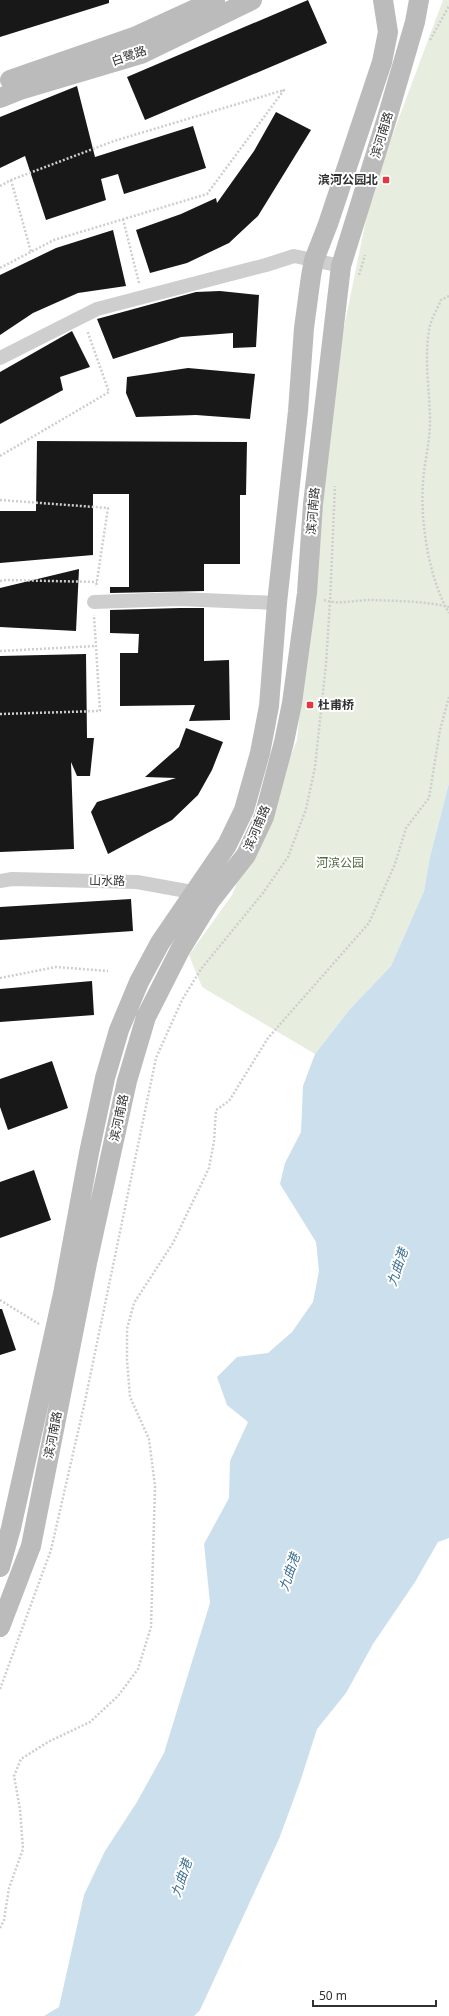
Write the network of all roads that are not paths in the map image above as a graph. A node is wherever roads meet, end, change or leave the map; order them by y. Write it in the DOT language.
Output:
graph roads {
  1 [pos="215,0"];
  2 [pos="252,0"];
  3 [pos="383,0"];
  4 [pos="419,0"];
  5 [pos="0,84"];
  6 [pos="0,98"];
  7 [pos="314,260"];
  8 [pos="341,266"];
  9 [pos="0,358"];
  10 [pos="94,602"];
  11 [pos="277,603"];
  12 [pos="0,881"];
  13 [pos="202,896"];
  14 [pos="0,1567"];
  15 [pos="0,1627"];
  1 -- 5 [label="street, 白鹭路"];
  2 -- 6 [label="street, 白鹭路"];
  3 -- 7 [label="street"];
  4 -- 8 [label="street, 滨河南路"];
  7 -- 8 [label="street"];
  7 -- 9 [label="street"];
  7 -- 11 [label="street"];
  8 -- 13 [label="street, 滨河南路"];
  10 -- 11 [label="street"];
  11 -- 13 [label="street"];
  12 -- 13 [label="street, 山水路"];
  13 -- 14 [label="street"];
  13 -- 15 [label="street, 滨河南路"];
}
